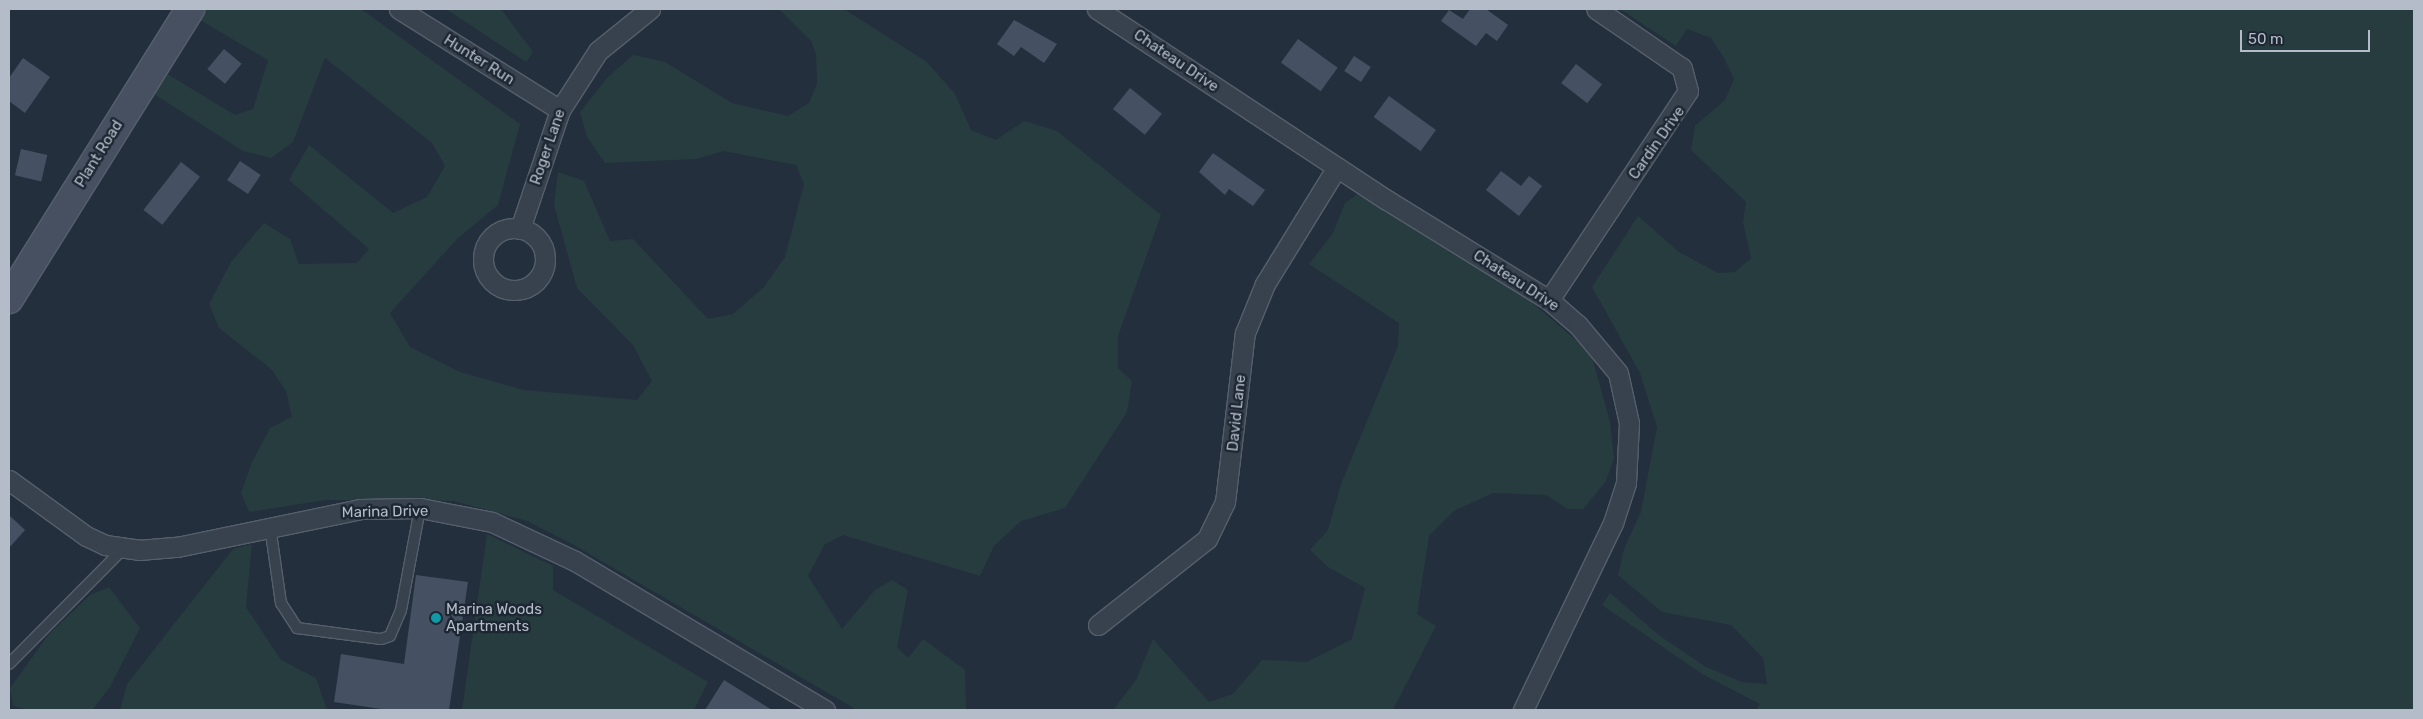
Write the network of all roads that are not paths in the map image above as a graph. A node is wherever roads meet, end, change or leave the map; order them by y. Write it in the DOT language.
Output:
graph roads {
  1 [pos="190,9"];
  2 [pos="400,9"];
  3 [pos="650,9"];
  4 [pos="1097,9"];
  5 [pos="1596,9"];
  6 [pos="560,110"];
  7 [pos="1337,168"];
  8 [pos="520,229"];
  9 [pos="9,299"];
  10 [pos="1549,300"];
  11 [pos="9,480"];
  12 [pos="420,508"];
  13 [pos="270,526"];
  14 [pos="124,548"];
  15 [pos="1098,624"];
  16 [pos="9,664"];
  17 [pos="825,710"];
  18 [pos="1523,710"];
  1 -- 9 [label="street, Plant Road"];
  2 -- 6 [label="street, Hunter Run"];
  3 -- 6 [label="street, Roger Lane"];
  4 -- 7 [label="street, Chateau Drive"];
  5 -- 10 [label="street, Cardin Drive"];
  6 -- 8 [label="street, Roger Lane"];
  7 -- 10 [label="street, Chateau Drive"];
  7 -- 15 [label="street, David Lane"];
  10 -- 18 [label="street, Chateau Drive"];
  11 -- 14 [label="street, Marina Drive"];
  12 -- 13 [label="street, Marina Drive"];
  12 -- 13 [label="lane"];
  12 -- 17 [label="street, Marina Drive"];
  13 -- 14 [label="street, Marina Drive"];
  14 -- 16 [label="lane"];
}
